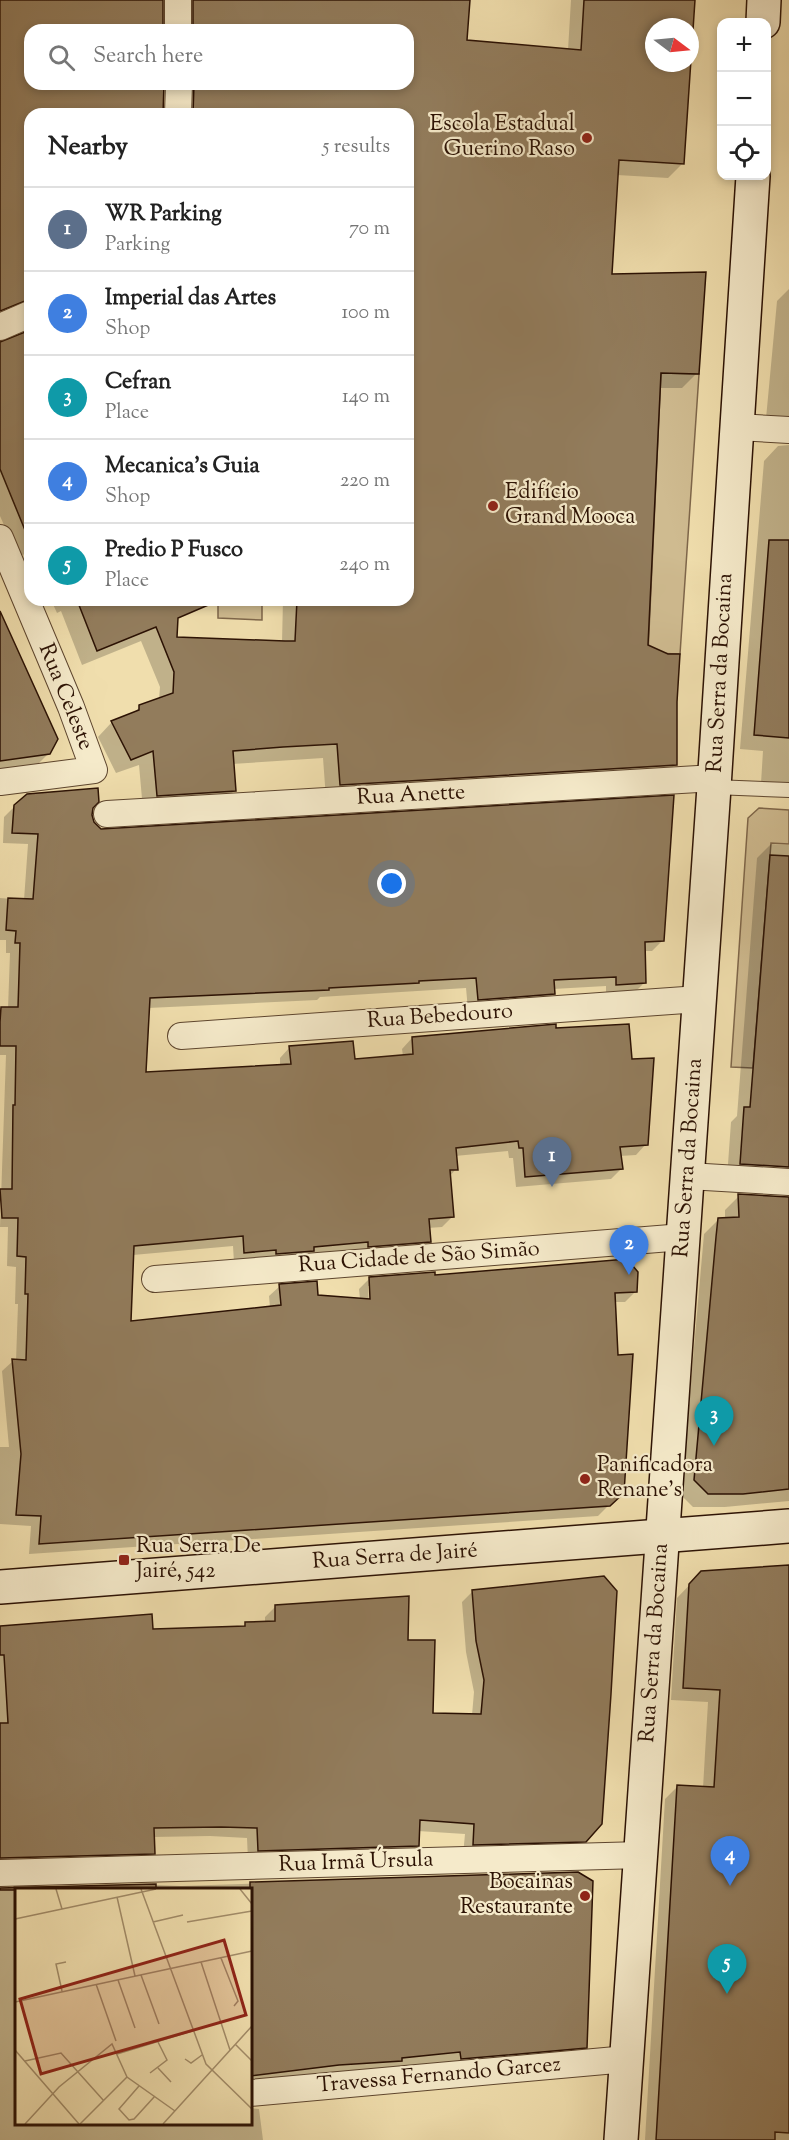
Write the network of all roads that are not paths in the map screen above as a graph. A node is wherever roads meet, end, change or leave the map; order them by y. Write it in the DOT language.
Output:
graph roads {
  1 [pos="178,0"];
  2 [pos="765,0"];
  3 [pos="763,18"];
  4 [pos="178,24"];
  5 [pos="178,90"];
  6 [pos="178,108"];
  7 [pos="753,180"];
  8 [pos="24,317"];
  9 [pos="0,327"];
  10 [pos="737,427"];
  11 [pos="789,430"];
  12 [pos="0,538"];
  13 [pos="24,595"];
  14 [pos="29,606"];
  15 [pos="0,782"];
  16 [pos="715,782"];
  17 [pos="789,790"];
  18 [pos="106,814"];
  19 [pos="699,999"];
  20 [pos="181,1036"];
  21 [pos="688,1176"];
  22 [pos="789,1182"];
  23 [pos="683,1237"];
  24 [pos="155,1279"];
  25 [pos="789,1526"];
  26 [pos="663,1536"];
  27 [pos="0,1566"];
  28 [pos="0,1587"];
  29 [pos="641,1855"];
  30 [pos="0,1874"];
  31 [pos="627,2058"];
  32 [pos="252,2093"];
  33 [pos="621,2140"];
  1 -- 4 [label="street"];
  2 -- 3 [label="street"];
  5 -- 6 [label="street"];
  7 -- 10 [label="street, Rua Serra da Bocaina"];
  8 -- 9 [label="street"];
  10 -- 11 [label="street"];
  10 -- 16 [label="street, Rua Serra da Bocaina"];
  12 -- 13 [label="street, Rua Celeste"];
  14 -- 15 [label="street, Rua Celeste"];
  16 -- 17 [label="lane"];
  16 -- 18 [label="street, Rua Anette"];
  16 -- 19 [label="street, Rua Serra da Bocaina"];
  19 -- 20 [label="street, Rua Bebedouro"];
  19 -- 21 [label="street, Rua Serra da Bocaina"];
  21 -- 22 [label="street"];
  21 -- 23 [label="street, Rua Serra da Bocaina"];
  23 -- 24 [label="street, Rua Cidade de São Simão"];
  23 -- 26 [label="street, Rua Serra da Bocaina"];
  25 -- 26 [label="street, Rua Serra de Jairé"];
  26 -- 28 [label="street, Rua Serra de Jairé"];
  26 -- 29 [label="street, Rua Serra da Bocaina"];
  27 -- 28 [label="street"];
  29 -- 30 [label="street, Rua Irmã Úrsula"];
  29 -- 31 [label="street, Rua Serra da Bocaina"];
  31 -- 32 [label="street, Travessa Fernando Garcez"];
  31 -- 33 [label="street, Rua Serra da Bocaina"];
}
